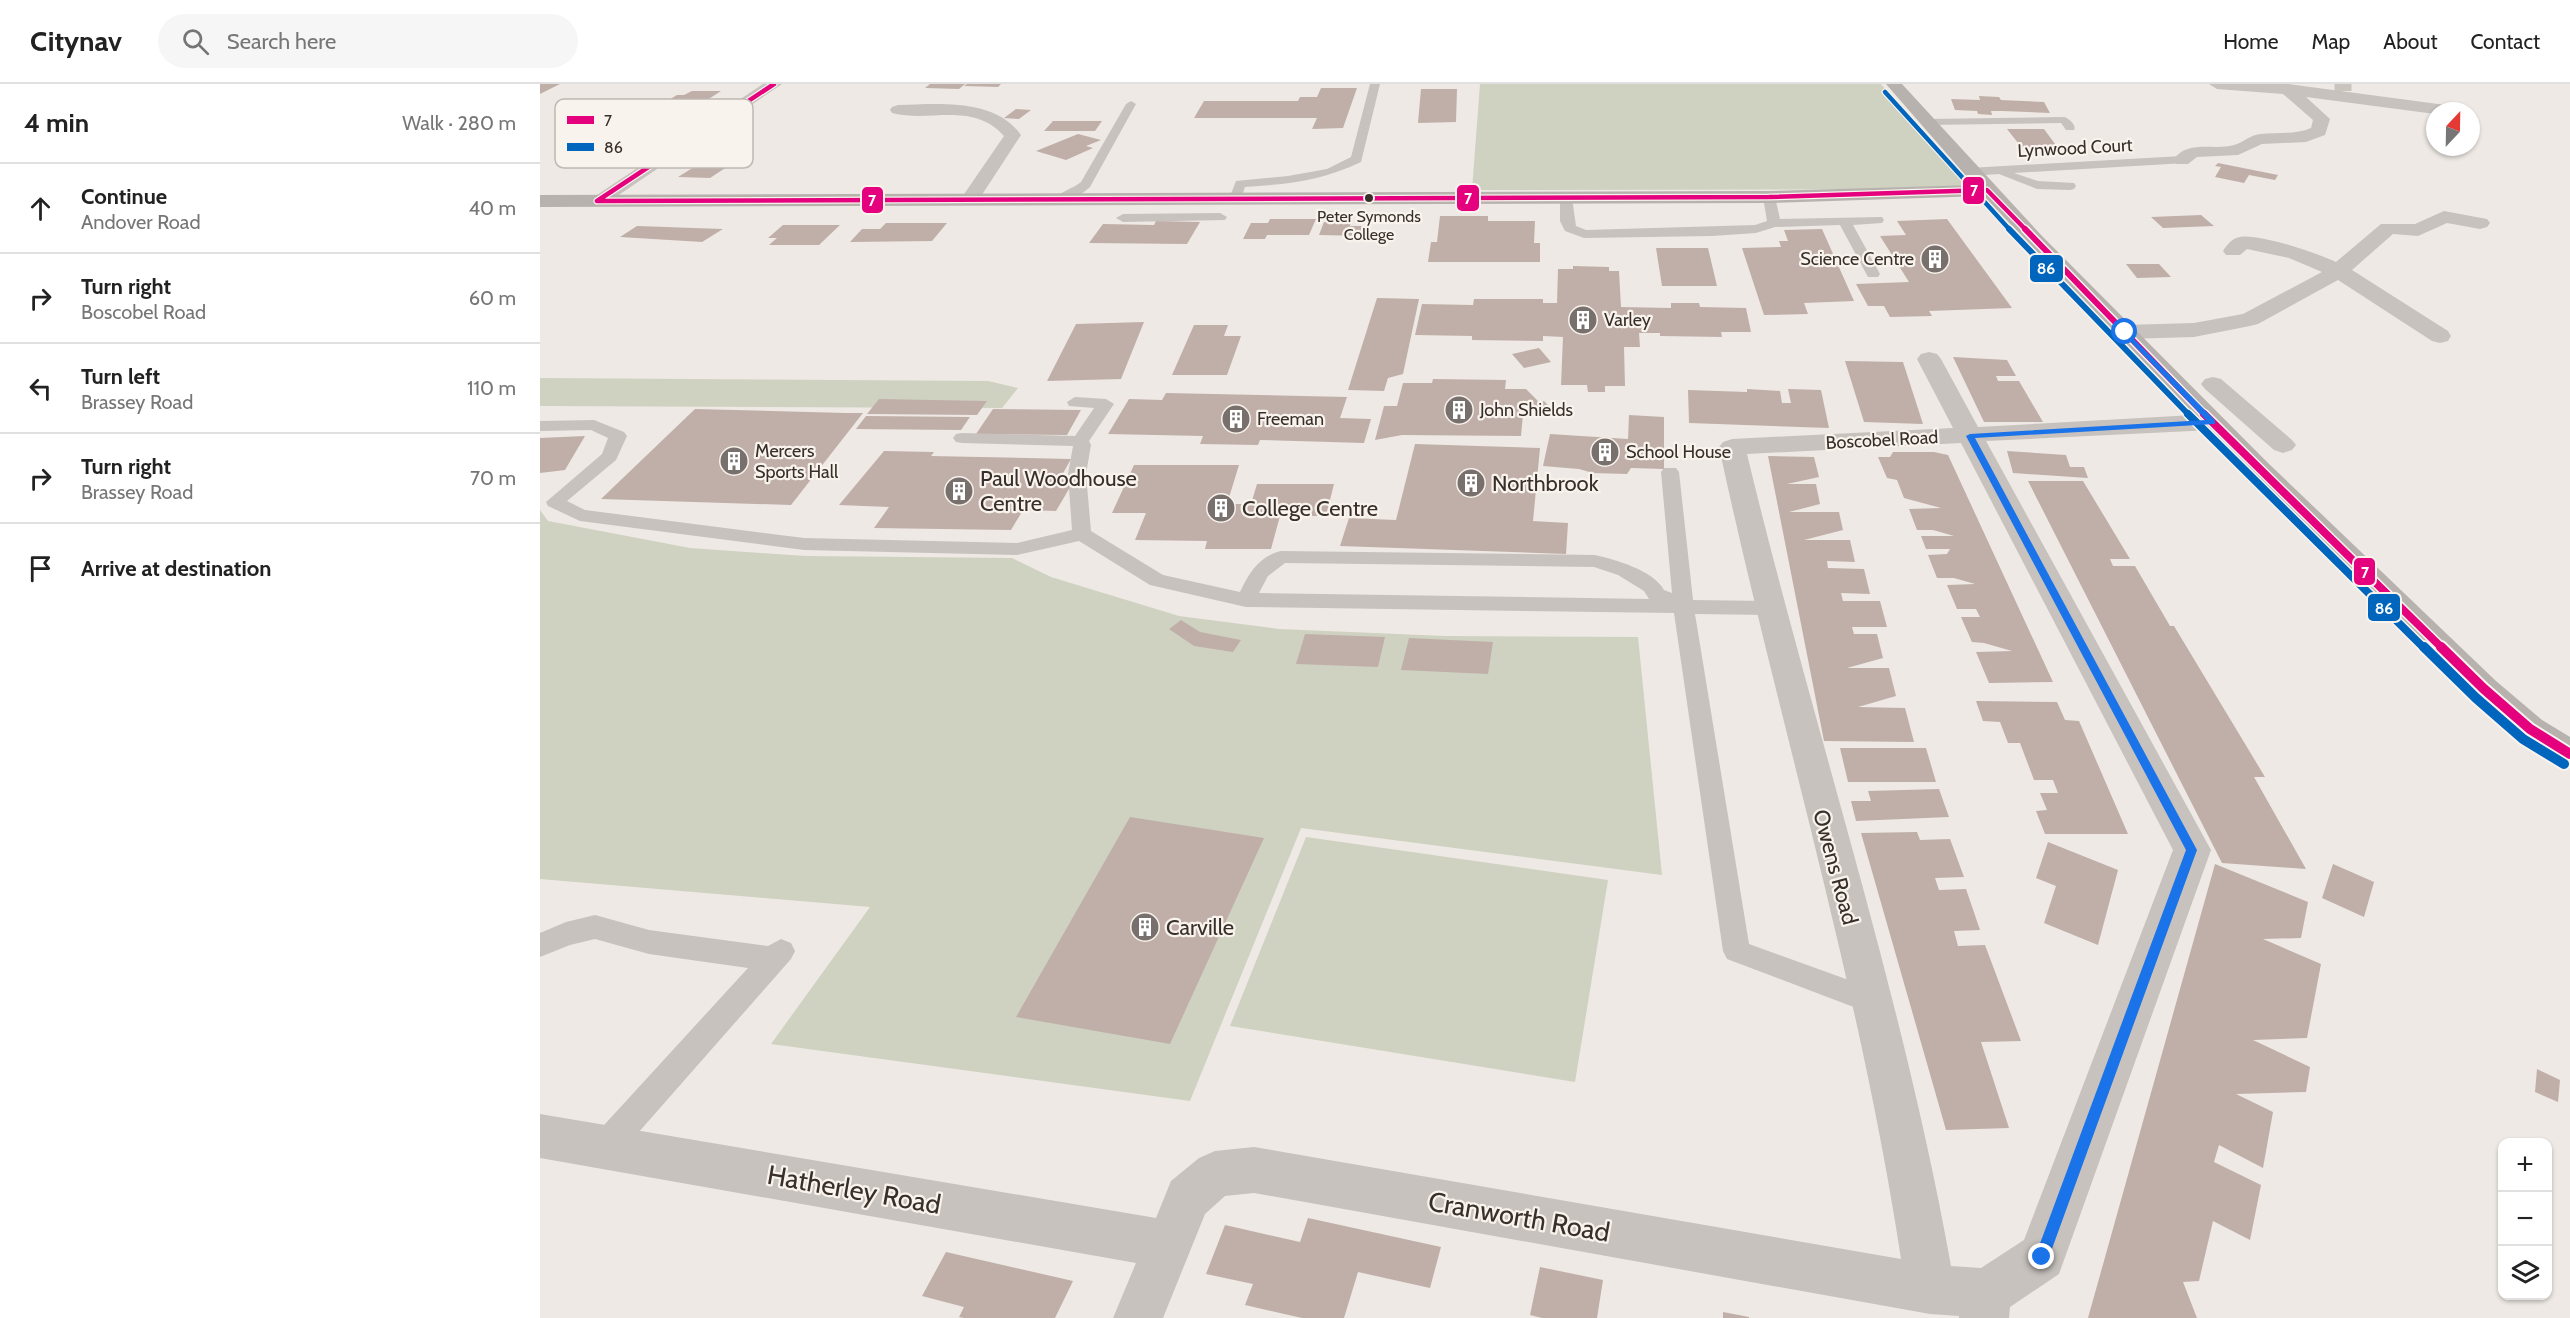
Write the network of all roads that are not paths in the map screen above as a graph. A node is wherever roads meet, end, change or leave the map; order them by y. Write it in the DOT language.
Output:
graph roads {
  1 [pos="774,84"];
  2 [pos="1375,84"];
  3 [pos="1894,84"];
  4 [pos="2217,84"];
  5 [pos="2282,87"];
  6 [pos="2461,93"];
  7 [pos="751,99"];
  8 [pos="2460,102"];
  9 [pos="1131,104"];
  10 [pos="2426,107"];
  11 [pos="898,110"];
  12 [pos="1926,122"];
  13 [pos="2070,128"];
  14 [pos="2182,160"];
  15 [pos="647,168"];
  16 [pos="1995,171"];
  17 [pos="1969,172"];
  18 [pos="2070,186"];
  19 [pos="1987,190"];
  20 [pos="1769,196"];
  21 [pos="1566,198"];
  22 [pos="1151,199"];
  23 [pos="1198,199"];
  24 [pos="1235,199"];
  25 [pos="969,200"];
  26 [pos="1059,200"];
  27 [pos="540,201"];
  28 [pos="597,201"];
  29 [pos="1192,217"];
  30 [pos="1220,217"];
  31 [pos="1123,218"];
  32 [pos="1142,218"];
  33 [pos="1877,220"];
  34 [pos="1844,221"];
  35 [pos="1774,223"];
  36 [pos="2480,223"];
  37 [pos="2233,251"];
  38 [pos="2337,272"];
  39 [pos="1873,274"];
  40 [pos="2125,332"];
  41 [pos="2440,336"];
  42 [pos="1929,359"];
  43 [pos="2213,384"];
  44 [pos="1074,402"];
  45 [pos="2234,402"];
  46 [pos="2204,413"];
  47 [pos="540,426"];
  48 [pos="1970,436"];
  49 [pos="962,438"];
  50 [pos="1080,441"];
  51 [pos="2283,445"];
  52 [pos="1732,447"];
  53 [pos="1670,472"];
  54 [pos="1082,534"];
  55 [pos="1246,600"];
  56 [pos="1683,605"];
  57 [pos="1768,608"];
  58 [pos="2570,754"];
  59 [pos="540,945"];
  60 [pos="1872,1001"];
  61 [pos="540,1137"];
  62 [pos="605,1147"];
  63 [pos="1168,1244"];
  64 [pos="1930,1289"];
  65 [pos="1985,1305"];
  66 [pos="1138,1318"];
  1 -- 7 [label="street"];
  2 -- 24 [label="lane"];
  3 -- 12 [label="main road"];
  4 -- 5 [label="street"];
  5 -- 10 [label="street"];
  5 -- 14 [label="street"];
  6 -- 8 [label="street"];
  9 -- 26 [label="lane"];
  11 -- 25 [label="street"];
  12 -- 13 [label="lane"];
  12 -- 17 [label="main road"];
  14 -- 16 [label="lane, Lynwood Court"];
  15 -- 28 [label="street"];
  16 -- 17 [label="lane, Lynwood Court"];
  16 -- 18 [label="lane"];
  17 -- 19 [label="main road"];
  19 -- 20 [label="main road"];
  19 -- 40 [label="main road"];
  20 -- 21 [label="main road"];
  20 -- 35 [label="lane"];
  21 -- 24 [label="main road"];
  21 -- 35 [label="lane"];
  22 -- 23 [label="main road"];
  22 -- 26 [label="main road"];
  22 -- 32 [label="lane"];
  23 -- 24 [label="main road"];
  23 -- 29 [label="lane"];
  25 -- 26 [label="main road"];
  25 -- 28 [label="main road"];
  27 -- 28 [label="main road"];
  29 -- 30 [label="lane"];
  29 -- 32 [label="lane"];
  31 -- 32 [label="lane"];
  33 -- 34 [label="lane"];
  34 -- 35 [label="lane"];
  34 -- 39 [label="lane"];
  36 -- 38 [label="street"];
  37 -- 38 [label="street"];
  38 -- 40 [label="street"];
  38 -- 41 [label="street"];
  40 -- 46 [label="main road"];
  42 -- 48 [label="street"];
  43 -- 45 [label="street"];
  44 -- 50 [label="lane"];
  45 -- 46 [label="street, Boscobel Road"];
  45 -- 51 [label="street"];
  46 -- 48 [label="street, Boscobel Road"];
  46 -- 58 [label="main road"];
  47 -- 54 [label="lane"];
  48 -- 52 [label="street, Boscobel Road"];
  48 -- 65 [label="street"];
  49 -- 50 [label="lane"];
  50 -- 54 [label="lane"];
  52 -- 57 [label="street, Owens Road"];
  53 -- 56 [label="lane"];
  54 -- 55 [label="lane"];
  55 -- 56 [label="lane"];
  55 -- 56 [label="lane"];
  56 -- 57 [label="lane"];
  56 -- 60 [label="lane"];
  57 -- 60 [label="street, Owens Road"];
  59 -- 62 [label="lane"];
  60 -- 64 [label="street, Owens Road"];
  61 -- 62 [label="street, Hatherley Road"];
  62 -- 63 [label="street, Hatherley Road"];
  63 -- 64 [label="street, Cranworth Road"];
  63 -- 66 [label="street, Cranworth Road"];
  64 -- 65 [label="street, Cranworth Road"];
}
